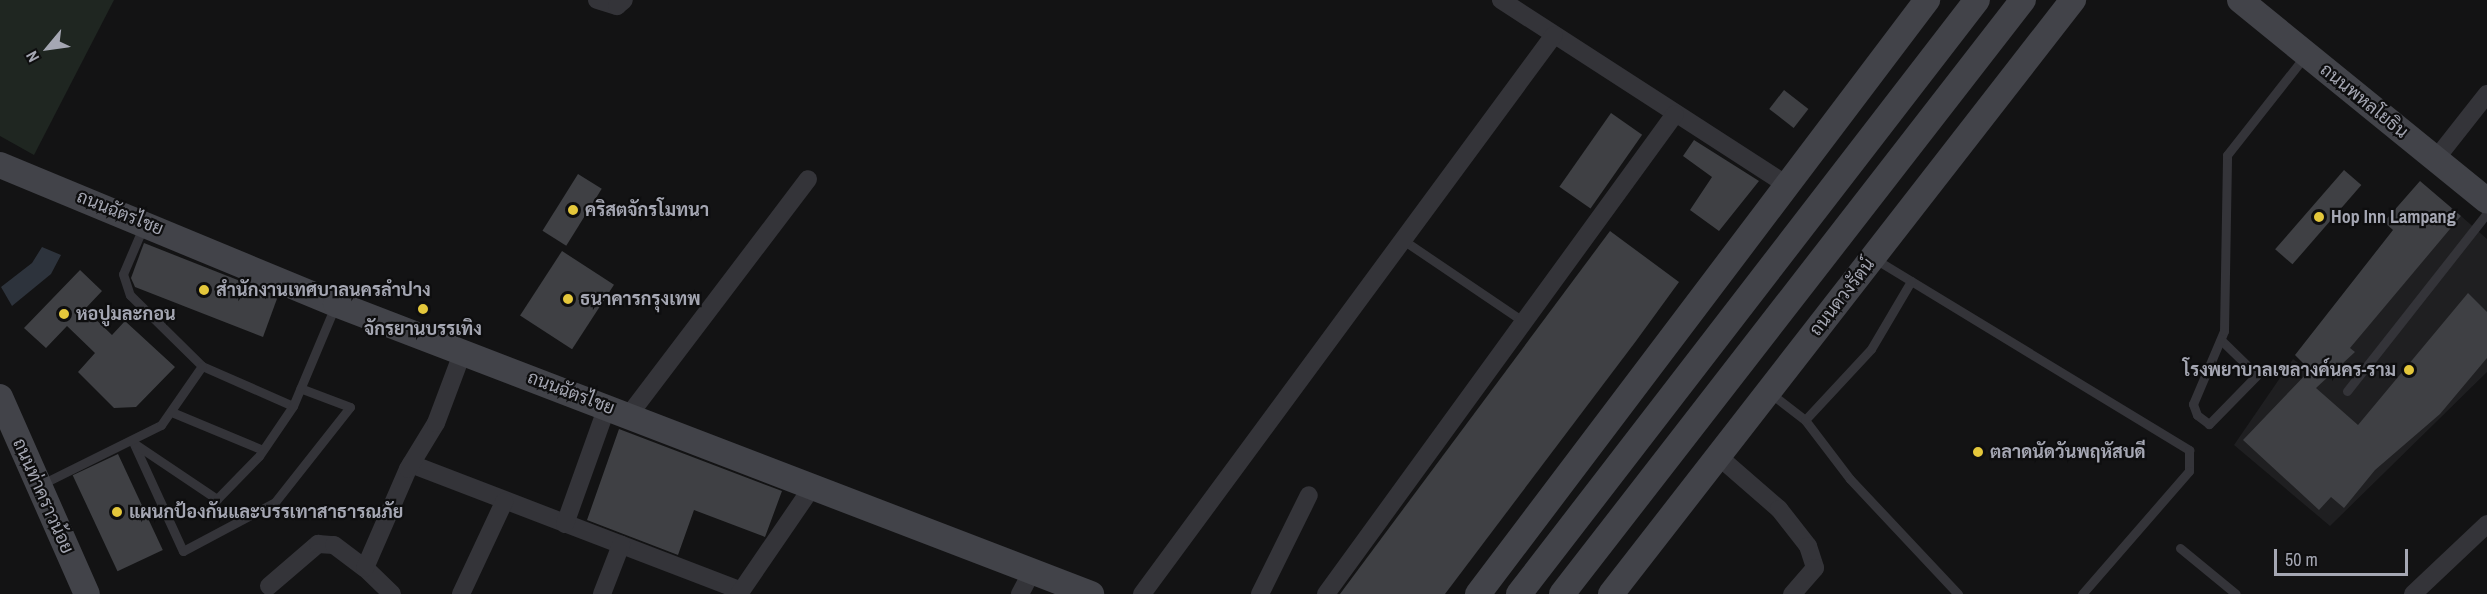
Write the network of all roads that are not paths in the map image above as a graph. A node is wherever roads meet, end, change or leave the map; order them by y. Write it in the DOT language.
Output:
graph roads {
  1 [pos="597,0"];
  2 [pos="624,0"];
  3 [pos="1501,0"];
  4 [pos="1927,0"];
  5 [pos="1977,0"];
  6 [pos="2023,0"];
  7 [pos="2073,0"];
  8 [pos="2240,0"];
  9 [pos="1554,35"];
  10 [pos="2307,54"];
  11 [pos="2487,94"];
  12 [pos="1676,114"];
  13 [pos="0,156"];
  14 [pos="2435,160"];
  15 [pos="0,165"];
  16 [pos="808,179"];
  17 [pos="55,186"];
  18 [pos="1788,186"];
  19 [pos="2487,201"];
  20 [pos="2487,213"];
  21 [pos="145,223"];
  22 [pos="1403,240"];
  23 [pos="1873,258"];
  24 [pos="1727,266"];
  25 [pos="1911,281"];
  26 [pos="1756,289"];
  27 [pos="336,304"];
  28 [pos="1782,310"];
  29 [pos="1524,322"];
  30 [pos="1813,334"];
  31 [pos="2221,340"];
  32 [pos="463,351"];
  33 [pos="202,366"];
  34 [pos="300,388"];
  35 [pos="2347,391"];
  36 [pos="1768,392"];
  37 [pos="0,397"];
  38 [pos="292,406"];
  39 [pos="618,411"];
  40 [pos="174,413"];
  41 [pos="1805,420"];
  42 [pos="133,442"];
  43 [pos="263,450"];
  44 [pos="1718,456"];
  45 [pos="411,464"];
  46 [pos="39,485"];
  47 [pos="813,486"];
  48 [pos="1310,495"];
  49 [pos="504,502"];
  50 [pos="565,524"];
  51 [pos="2487,524"];
  52 [pos="621,545"];
  53 [pos="2180,548"];
  54 [pos="365,568"];
  55 [pos="1032,571"];
  56 [pos="269,586"];
  57 [pos="740,593"];
  58 [pos="87,594"];
  59 [pos="392,594"];
  60 [pos="461,594"];
  61 [pos="602,594"];
  62 [pos="1020,594"];
  63 [pos="1091,594"];
  64 [pos="1142,594"];
  65 [pos="1260,594"];
  66 [pos="1326,594"];
  67 [pos="1478,594"];
  68 [pos="1519,594"];
  69 [pos="1562,594"];
  70 [pos="1611,594"];
  71 [pos="1792,594"];
  72 [pos="1958,594"];
  73 [pos="2082,594"];
  74 [pos="2236,594"];
  75 [pos="2413,594"];
  1 -- 2 [label="street"];
  3 -- 9 [label="street"];
  4 -- 18 [label="main road"];
  5 -- 26 [label="main road"];
  6 -- 28 [label="main road"];
  7 -- 23 [label="main road, ถนนดวงรัตน์"];
  8 -- 10 [label="main road, ถนนพหลโยธิน"];
  9 -- 12 [label="street"];
  9 -- 22 [label="street"];
  10 -- 14 [label="main road, ถนนพหลโยธิน"];
  10 -- 31 [label="lane"];
  11 -- 14 [label="street"];
  12 -- 18 [label="street"];
  12 -- 29 [label="street"];
  13 -- 17 [label="main road, ถนนฉัตรไชย"];
  14 -- 19 [label="main road, ถนนพหลโยธิน"];
  15 -- 17 [label="main road, ถนนฉัตรไชย"];
  16 -- 39 [label="street"];
  17 -- 21 [label="main road, ถนนฉัตรไชย"];
  18 -- 24 [label="main road"];
  20 -- 35 [label="lane"];
  21 -- 27 [label="main road, ถนนฉัตรไชย"];
  21 -- 33 [label="lane"];
  22 -- 29 [label="lane"];
  22 -- 64 [label="street"];
  23 -- 25 [label="lane"];
  23 -- 30 [label="main road, ถนนดวงรัตน์"];
  24 -- 26 [label="main road"];
  24 -- 67 [label="main road"];
  25 -- 41 [label="lane"];
  25 -- 73 [label="lane"];
  26 -- 28 [label="main road"];
  26 -- 68 [label="main road"];
  27 -- 32 [label="main road, ถนนฉัตรไชย"];
  27 -- 34 [label="lane"];
  28 -- 30 [label="main road"];
  28 -- 69 [label="main road"];
  29 -- 66 [label="street"];
  30 -- 36 [label="main road, ถนนดวงรัตน์"];
  31 -- 31 [label="lane"];
  32 -- 39 [label="main road, ถนนฉัตรไชย"];
  32 -- 45 [label="street"];
  33 -- 38 [label="lane"];
  33 -- 40 [label="lane"];
  34 -- 38 [label="lane"];
  34 -- 42 [label="lane"];
  36 -- 41 [label="lane"];
  36 -- 44 [label="main road, ถนนดวงรัตน์"];
  37 -- 46 [label="main road, ถนนท่าคราวน้อย"];
  38 -- 43 [label="lane"];
  39 -- 47 [label="main road, ถนนฉัตรไชย"];
  39 -- 50 [label="street"];
  40 -- 42 [label="lane"];
  40 -- 43 [label="lane"];
  41 -- 72 [label="lane"];
  42 -- 43 [label="lane"];
  42 -- 46 [label="lane"];
  44 -- 70 [label="main road, ถนนดวงรัตน์"];
  44 -- 71 [label="street"];
  45 -- 49 [label="street"];
  45 -- 54 [label="street"];
  46 -- 58 [label="main road, ถนนท่าคราวน้อย"];
  47 -- 55 [label="main road, ถนนฉัตรไชย"];
  47 -- 57 [label="street"];
  48 -- 65 [label="street"];
  49 -- 50 [label="street"];
  49 -- 60 [label="street"];
  50 -- 52 [label="street"];
  51 -- 75 [label="street"];
  52 -- 57 [label="street"];
  52 -- 61 [label="street"];
  53 -- 74 [label="lane"];
  54 -- 56 [label="street"];
  54 -- 59 [label="street"];
  55 -- 62 [label="street"];
  55 -- 63 [label="main road, ถนนฉัตรไชย"];
}
